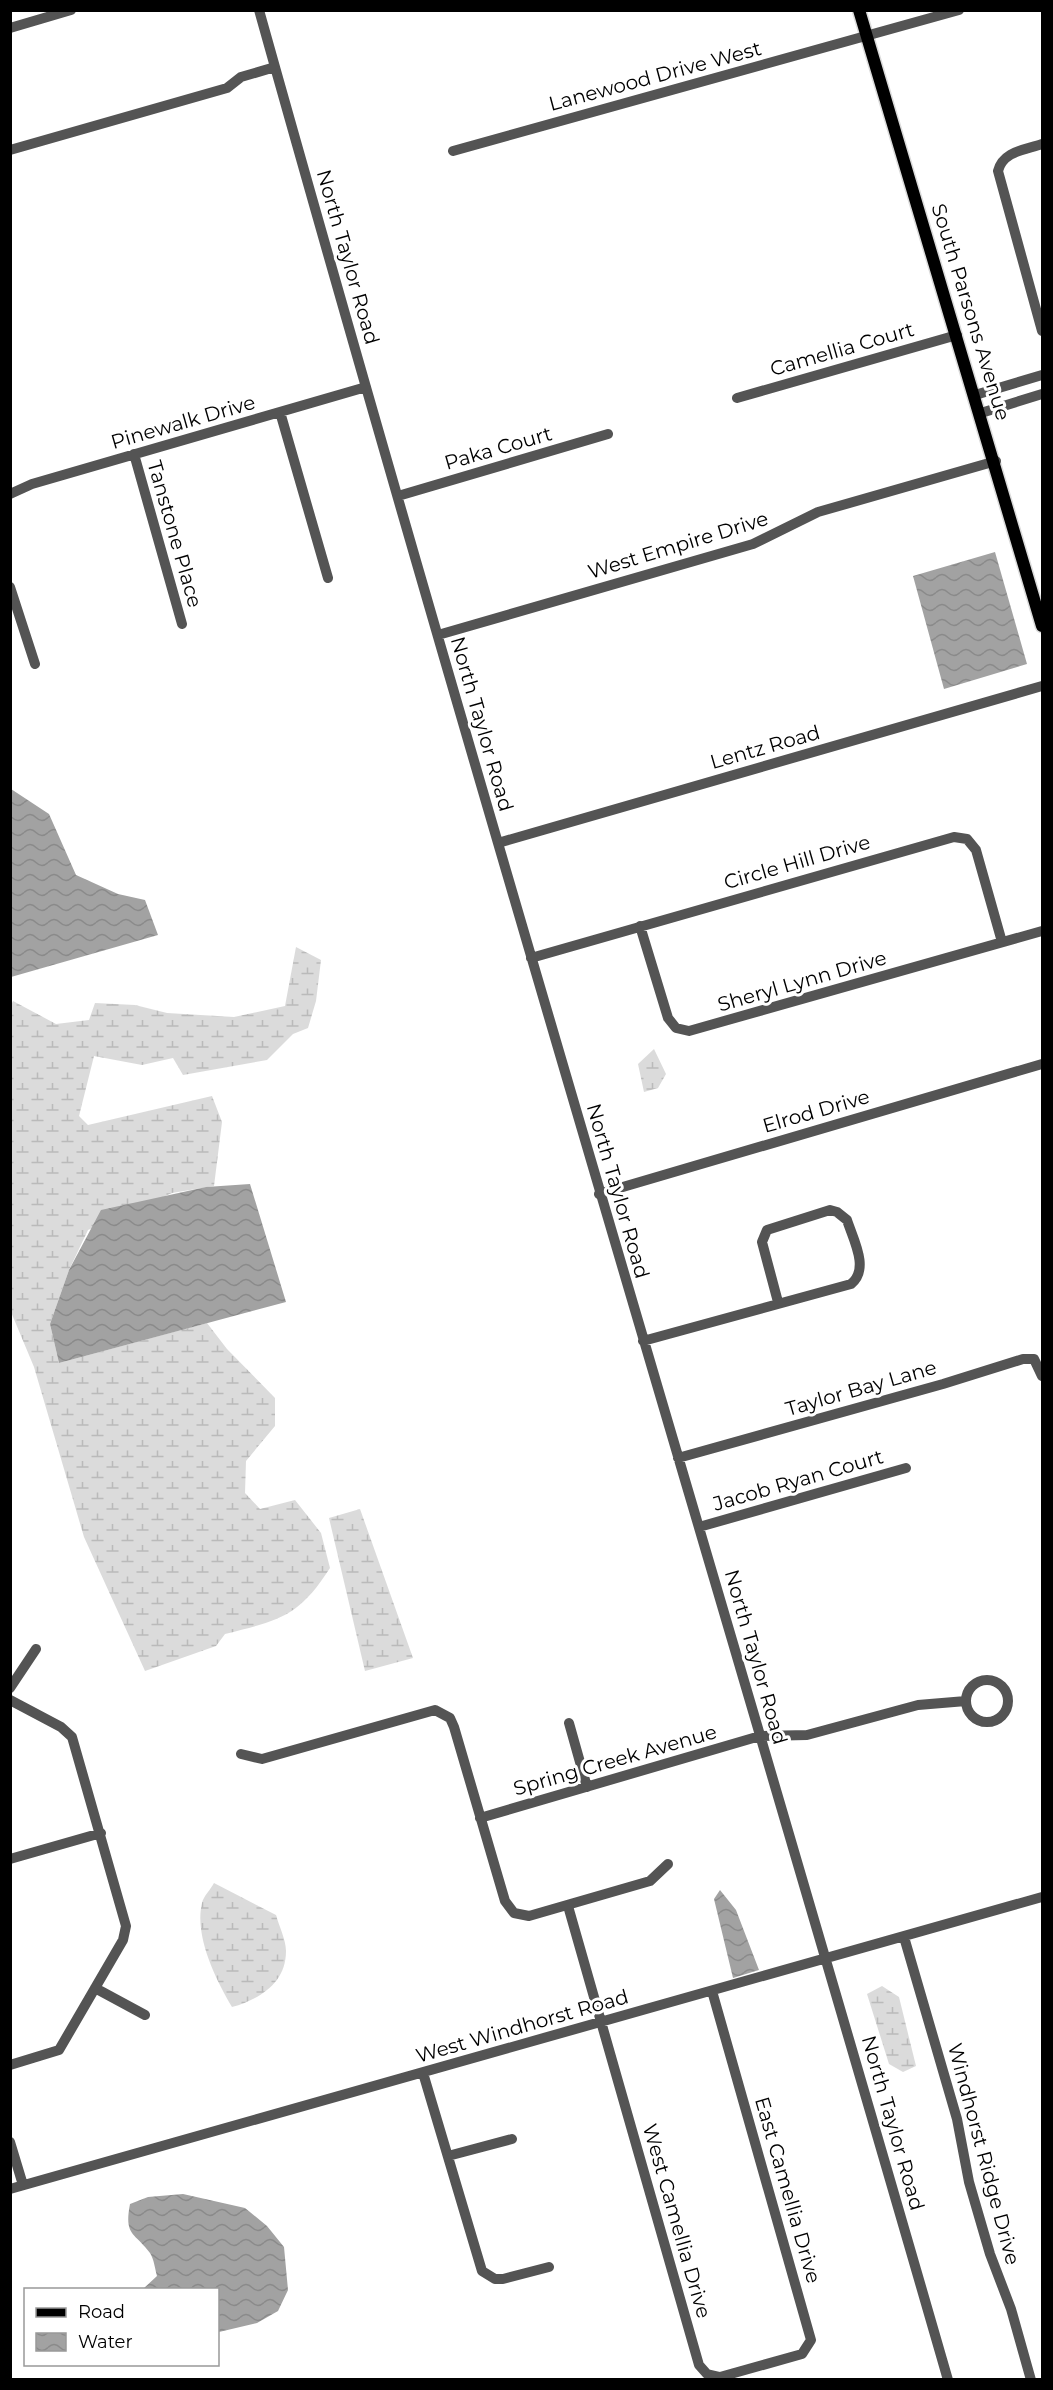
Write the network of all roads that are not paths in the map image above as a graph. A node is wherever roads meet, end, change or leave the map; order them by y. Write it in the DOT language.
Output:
graph roads {
  1 [pos="71,10"];
  2 [pos="259,10"];
  3 [pos="860,10"];
  4 [pos="958,10"];
  5 [pos="10,28"];
  6 [pos="867,36"];
  7 [pos="275,67"];
  8 [pos="1042,144"];
  9 [pos="10,150"];
  10 [pos="453,151"];
  11 [pos="1042,331"];
  12 [pos="957,335"];
  13 [pos="1042,375"];
  14 [pos="366,387"];
  15 [pos="1042,394"];
  16 [pos="975,395"];
  17 [pos="737,398"];
  18 [pos="280,412"];
  19 [pos="981,413"];
  20 [pos="608,434"];
  21 [pos="134,454"];
  22 [pos="996,462"];
  23 [pos="10,494"];
  24 [pos="398,496"];
  25 [pos="328,578"];
  26 [pos="10,587"];
  27 [pos="182,624"];
  28 [pos="1042,626"];
  29 [pos="438,635"];
  30 [pos="35,664"];
  31 [pos="1042,686"];
  32 [pos="498,843"];
  33 [pos="640,926"];
  34 [pos="1042,931"];
  35 [pos="1002,942"];
  36 [pos="531,958"];
  37 [pos="1042,1064"];
  38 [pos="599,1194"];
  39 [pos="778,1302"];
  40 [pos="643,1341"];
  41 [pos="1042,1376"];
  42 [pos="678,1458"];
  43 [pos="906,1468"];
  44 [pos="699,1527"];
  45 [pos="36,1649"];
  46 [pos="10,1688"];
  47 [pos="10,1700"];
  48 [pos="966,1701"];
  49 [pos="569,1724"];
  50 [pos="760,1736"];
  51 [pos="241,1754"];
  52 [pos="587,1787"];
  53 [pos="480,1818"];
  54 [pos="101,1833"];
  55 [pos="10,1859"];
  56 [pos="668,1864"];
  57 [pos="1042,1897"];
  58 [pos="567,1906"];
  59 [pos="904,1937"];
  60 [pos="827,1959"];
  61 [pos="94,1988"];
  62 [pos="712,1991"];
  63 [pos="145,2015"];
  64 [pos="602,2023"];
  65 [pos="10,2065"];
  66 [pos="423,2073"];
  67 [pos="512,2139"];
  68 [pos="10,2142"];
  69 [pos="448,2156"];
  70 [pos="23,2185"];
  71 [pos="10,2189"];
  72 [pos="549,2267"];
  73 [pos="759,2366"];
  74 [pos="948,2379"];
  75 [pos="1031,2379"];
  1 -- 5 [label="street"];
  2 -- 7 [label="street, North Taylor Road"];
  3 -- 6 [label="main road, South Parsons Avenue"];
  4 -- 6 [label="street, Lanewood Drive West"];
  6 -- 10 [label="street, Lanewood Drive West"];
  6 -- 12 [label="main road, South Parsons Avenue"];
  7 -- 9 [label="street"];
  7 -- 14 [label="street, North Taylor Road"];
  8 -- 11 [label="street"];
  12 -- 16 [label="main road, South Parsons Avenue"];
  12 -- 17 [label="street, Camellia Court"];
  13 -- 16 [label="street"];
  14 -- 18 [label="street, Pinewalk Drive"];
  14 -- 24 [label="street, North Taylor Road"];
  15 -- 19 [label="street"];
  16 -- 19 [label="main road, South Parsons Avenue"];
  18 -- 21 [label="street, Pinewalk Drive"];
  18 -- 25 [label="street"];
  19 -- 22 [label="main road, South Parsons Avenue"];
  20 -- 24 [label="street, Paka Court"];
  21 -- 23 [label="street, Pinewalk Drive"];
  21 -- 27 [label="street, Tanstone Place"];
  22 -- 28 [label="main road, South Parsons Avenue"];
  22 -- 29 [label="street, West Empire Drive"];
  24 -- 29 [label="street, North Taylor Road"];
  26 -- 30 [label="street"];
  29 -- 32 [label="street, North Taylor Road"];
  31 -- 32 [label="street, Lentz Road"];
  32 -- 36 [label="street, North Taylor Road"];
  33 -- 35 [label="street, Sheryl Lynn Drive"];
  33 -- 35 [label="street, Circle Hill Drive"];
  33 -- 36 [label="street, Circle Hill Drive"];
  34 -- 35 [label="street, Sheryl Lynn Drive"];
  36 -- 38 [label="street, North Taylor Road"];
  37 -- 38 [label="street, Elrod Drive"];
  38 -- 40 [label="street, North Taylor Road"];
  39 -- 39 [label="street"];
  39 -- 40 [label="street"];
  40 -- 42 [label="street, North Taylor Road"];
  41 -- 42 [label="street, Taylor Bay Lane"];
  42 -- 44 [label="street, North Taylor Road"];
  43 -- 44 [label="street, Jacob Ryan Court"];
  44 -- 50 [label="street, North Taylor Road"];
  45 -- 46 [label="street"];
  47 -- 54 [label="street"];
  48 -- 48 [label="street"];
  48 -- 50 [label="street, Spring Creek Avenue"];
  49 -- 52 [label="street"];
  50 -- 52 [label="street, Spring Creek Avenue"];
  50 -- 60 [label="street, North Taylor Road"];
  51 -- 53 [label="street"];
  52 -- 53 [label="street, Spring Creek Avenue"];
  53 -- 58 [label="street"];
  54 -- 55 [label="street"];
  54 -- 61 [label="street"];
  56 -- 58 [label="street"];
  57 -- 59 [label="street, West Windhorst Road"];
  58 -- 64 [label="street, West Camellia Drive"];
  59 -- 60 [label="street, West Windhorst Road"];
  59 -- 75 [label="street, Windhorst Ridge Drive"];
  60 -- 62 [label="street, West Windhorst Road"];
  60 -- 74 [label="street, North Taylor Road"];
  61 -- 63 [label="street"];
  61 -- 65 [label="street"];
  62 -- 64 [label="street, West Windhorst Road"];
  62 -- 73 [label="street, East Camellia Drive"];
  64 -- 66 [label="street, West Windhorst Road"];
  64 -- 73 [label="street, West Camellia Drive"];
  66 -- 69 [label="street"];
  66 -- 70 [label="street, West Windhorst Road"];
  67 -- 69 [label="street"];
  68 -- 70 [label="street"];
  69 -- 72 [label="street"];
  70 -- 71 [label="street, West Windhorst Road"];
}
